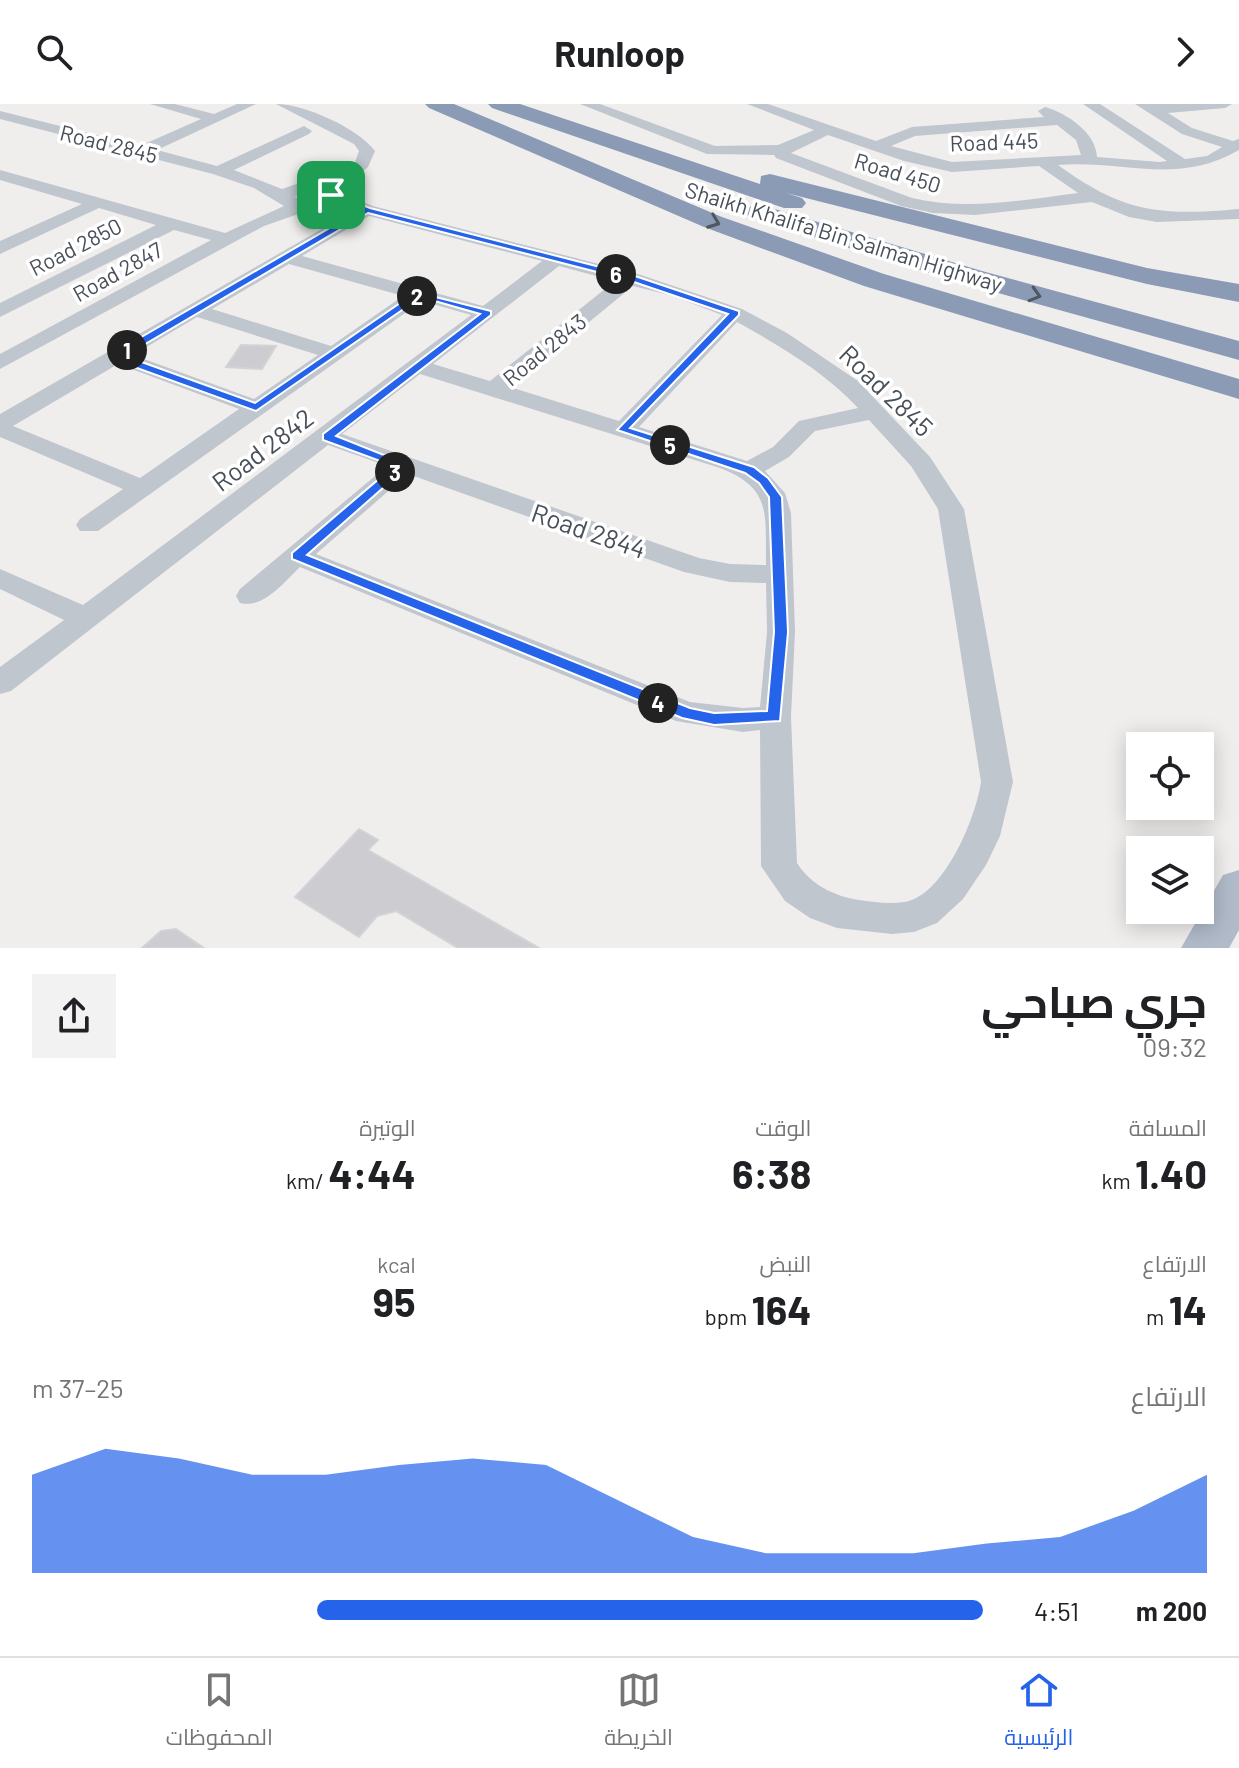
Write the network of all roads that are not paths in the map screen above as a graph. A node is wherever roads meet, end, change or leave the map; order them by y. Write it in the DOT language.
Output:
graph roads {
  1 [pos="157,104"];
  2 [pos="249,104"];
  3 [pos="283,104"];
  4 [pos="436,104"];
  5 [pos="455,104"];
  6 [pos="499,104"];
  7 [pos="514,104"];
  8 [pos="587,104"];
  9 [pos="754,104"];
  10 [pos="1036,104"];
  11 [pos="1090,104"];
  12 [pos="1225,104"];
  13 [pos="1148,107"];
  14 [pos="34,109"];
  15 [pos="5,116"];
  16 [pos="217,119"];
  17 [pos="1059,120"];
  18 [pos="829,129"];
  19 [pos="304,131"];
  20 [pos="1236,145"];
  21 [pos="877,146"];
  22 [pos="142,151"];
  23 [pos="785,155"];
  24 [pos="1089,159"];
  25 [pos="1044,162"];
  26 [pos="1184,165"];
  27 [pos="219,171"];
  28 [pos="0,175"];
  29 [pos="27,183"];
  30 [pos="0,194"];
  31 [pos="308,195"];
  32 [pos="1092,197"];
  33 [pos="97,203"];
  34 [pos="363,209"];
  35 [pos="1239,214"];
  36 [pos="172,224"];
  37 [pos="226,239"];
  38 [pos="1025,246"];
  39 [pos="0,248"];
  40 [pos="286,257"];
  41 [pos="557,259"];
  42 [pos="631,278"];
  43 [pos="1239,284"];
  44 [pos="1239,293"];
  45 [pos="419,294"];
  46 [pos="194,310"];
  47 [pos="0,311"];
  48 [pos="487,313"];
  49 [pos="735,313"];
  50 [pos="1193,328"];
  51 [pos="1239,328"];
  52 [pos="1097,347"];
  53 [pos="1239,351"];
  54 [pos="333,353"];
  55 [pos="116,356"];
  56 [pos="0,363"];
  57 [pos="418,366"];
  58 [pos="494,389"];
  59 [pos="1239,389"];
  60 [pos="1239,407"];
  61 [pos="256,408"];
  62 [pos="874,412"];
  63 [pos="0,426"];
  64 [pos="623,430"];
  65 [pos="327,437"];
  66 [pos="403,465"];
  67 [pos="750,470"];
  68 [pos="142,488"];
  69 [pos="89,525"];
  70 [pos="297,556"];
  71 [pos="780,575"];
  72 [pos="0,578"];
  73 [pos="250,596"];
  74 [pos="87,619"];
  75 [pos="0,683"];
  76 [pos="775,717"];
  77 [pos="1239,889"];
  78 [pos="1204,948"];
  1 -- 16 [label="street"];
  2 -- 16 [label="street"];
  3 -- 31 [label="street"];
  4 -- 52 [label="highway, one-way"];
  5 -- 50 [label="highway, Shaikh Khalifa Bin Salman Highway, one-way"];
  6 -- 50 [label="highway, Shaikh Khalifa Bin Salman Highway"];
  7 -- 38 [label="highway"];
  8 -- 23 [label="street"];
  9 -- 18 [label="street, Road 445"];
  10 -- 17 [label="street"];
  11 -- 26 [label="street"];
  12 -- 13 [label="street"];
  13 -- 20 [label="street"];
  14 -- 15 [label="street"];
  15 -- 22 [label="street, Road 2845"];
  16 -- 22 [label="street"];
  17 -- 21 [label="street"];
  17 -- 24 [label="street"];
  18 -- 21 [label="street, Road 445"];
  18 -- 23 [label="street"];
  19 -- 27 [label="street"];
  20 -- 26 [label="street, Road 445"];
  21 -- 25 [label="street, Road 445"];
  22 -- 27 [label="street, Road 2845"];
  23 -- 32 [label="street, Road 450"];
  24 -- 25 [label="street, Road 445"];
  24 -- 26 [label="street, Road 445"];
  25 -- 32 [label="street"];
  27 -- 31 [label="street, Road 2845"];
  28 -- 29 [label="street"];
  29 -- 30 [label="street"];
  29 -- 33 [label="street"];
  31 -- 34 [label="street, Road 2845"];
  31 -- 37 [label="street, Road 2847"];
  32 -- 35 [label="street"];
  33 -- 36 [label="street"];
  33 -- 39 [label="street"];
  34 -- 40 [label="street"];
  34 -- 41 [label="street, Road 2845"];
  36 -- 37 [label="street"];
  36 -- 47 [label="street, Road 2850"];
  37 -- 56 [label="street, Road 2847"];
  38 -- 43 [label="highway"];
  38 -- 44 [label="highway"];
  40 -- 45 [label="street"];
  40 -- 46 [label="street"];
  41 -- 42 [label="street, Road 2845"];
  41 -- 48 [label="street, Road 2842"];
  42 -- 49 [label="street, Road 2845"];
  42 -- 58 [label="street, Road 2843"];
  45 -- 48 [label="street"];
  45 -- 54 [label="street, Road 2842"];
  46 -- 54 [label="street"];
  46 -- 55 [label="street"];
  48 -- 57 [label="street, Road 2842"];
  49 -- 62 [label="street, Road 2845"];
  49 -- 64 [label="street"];
  50 -- 51 [label="highway, Shaikh Khalifa Bin Salman Highway"];
  50 -- 53 [label="highway, Shaikh Khalifa Bin Salman Highway"];
  52 -- 59 [label="highway"];
  52 -- 60 [label="highway"];
  54 -- 61 [label="street, Road 2842"];
  55 -- 61 [label="street"];
  55 -- 63 [label="street"];
  57 -- 58 [label="street, Road 2843"];
  57 -- 65 [label="street, Road 2842"];
  58 -- 64 [label="street, Road 2843"];
  61 -- 68 [label="street, Road 2842"];
  62 -- 67 [label="street"];
  62 -- 76 [label="street, Road 2845"];
  63 -- 68 [label="street"];
  64 -- 67 [label="street, Road 2843"];
  65 -- 66 [label="street, Road 2844"];
  65 -- 74 [label="street, Road 2842"];
  66 -- 70 [label="street"];
  66 -- 71 [label="street, Road 2844"];
  67 -- 71 [label="street"];
  68 -- 69 [label="street, Road 2842"];
  70 -- 73 [label="street"];
  70 -- 76 [label="street"];
  71 -- 76 [label="street"];
  72 -- 74 [label="street"];
  74 -- 75 [label="street, Road 2842"];
  77 -- 78 [label="main road"];
}
